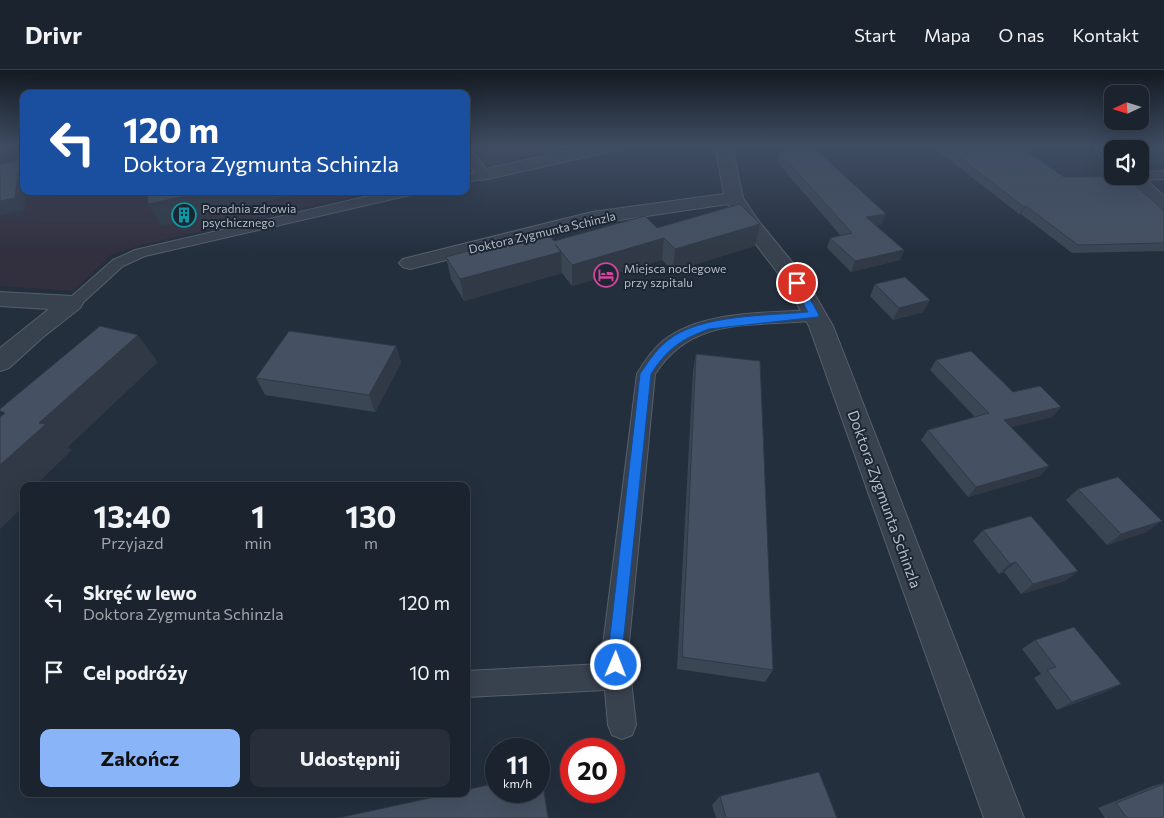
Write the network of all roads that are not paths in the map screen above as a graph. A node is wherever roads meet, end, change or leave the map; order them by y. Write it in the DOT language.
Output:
graph roads {
  1 [pos="730,181"];
  2 [pos="1142,185"];
  3 [pos="394,195"];
  4 [pos="734,198"];
  5 [pos="1164,206"];
  6 [pos="410,263"];
  7 [pos="0,299"];
  8 [pos="72,303"];
  9 [pos="815,315"];
  10 [pos="0,362"];
  11 [pos="617,676"];
  12 [pos="470,684"];
  13 [pos="622,725"];
  14 [pos="1004,818"];
  1 -- 4 [label="street, Doktora Zygmunta Schinzla"];
  2 -- 5 [label="street"];
  3 -- 8 [label="lane"];
  4 -- 6 [label="street, Doktora Zygmunta Schinzla"];
  4 -- 9 [label="street, Doktora Zygmunta Schinzla"];
  7 -- 8 [label="street"];
  8 -- 10 [label="street"];
  9 -- 11 [label="lane"];
  9 -- 14 [label="street, Doktora Zygmunta Schinzla"];
  11 -- 12 [label="lane"];
  11 -- 13 [label="lane"];
}
